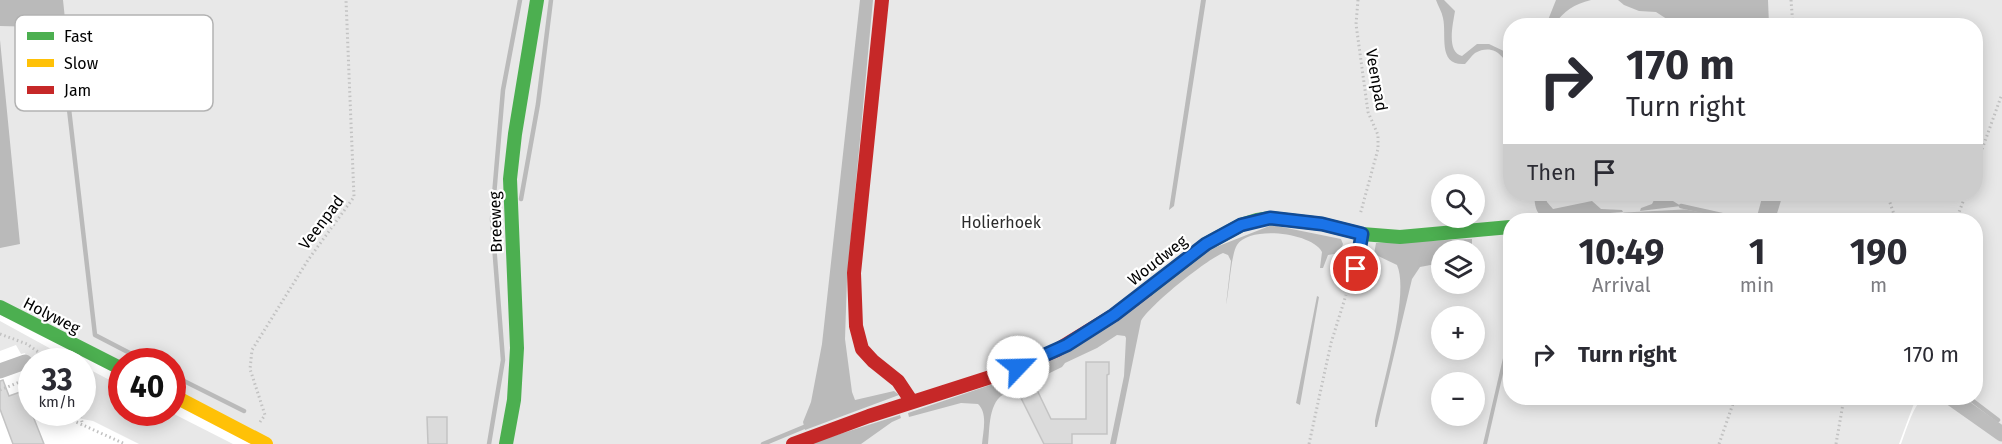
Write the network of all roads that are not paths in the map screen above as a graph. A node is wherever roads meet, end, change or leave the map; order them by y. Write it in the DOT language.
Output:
graph roads {
  1 [pos="537,0"];
  2 [pos="882,0"];
  3 [pos="1503,228"];
  4 [pos="1359,233"];
  5 [pos="1353,286"];
  6 [pos="0,307"];
  7 [pos="108,362"];
  8 [pos="18,365"];
  9 [pos="0,371"];
  10 [pos="186,402"];
  11 [pos="912,402"];
  12 [pos="1961,405"];
  13 [pos="2002,434"];
  14 [pos="266,444"];
  15 [pos="506,444"];
  16 [pos="793,444"];
  1 -- 15 [label="street, Breeweg"];
  2 -- 11 [label="street"];
  3 -- 4 [label="street, Woudweg"];
  4 -- 5 [label="lane"];
  4 -- 11 [label="street, Woudweg"];
  6 -- 7 [label="street, Holyweg"];
  8 -- 9 [label="street"];
  10 -- 14 [label="street"];
  11 -- 16 [label="street, Woudweg"];
  12 -- 13 [label="street"];
}
